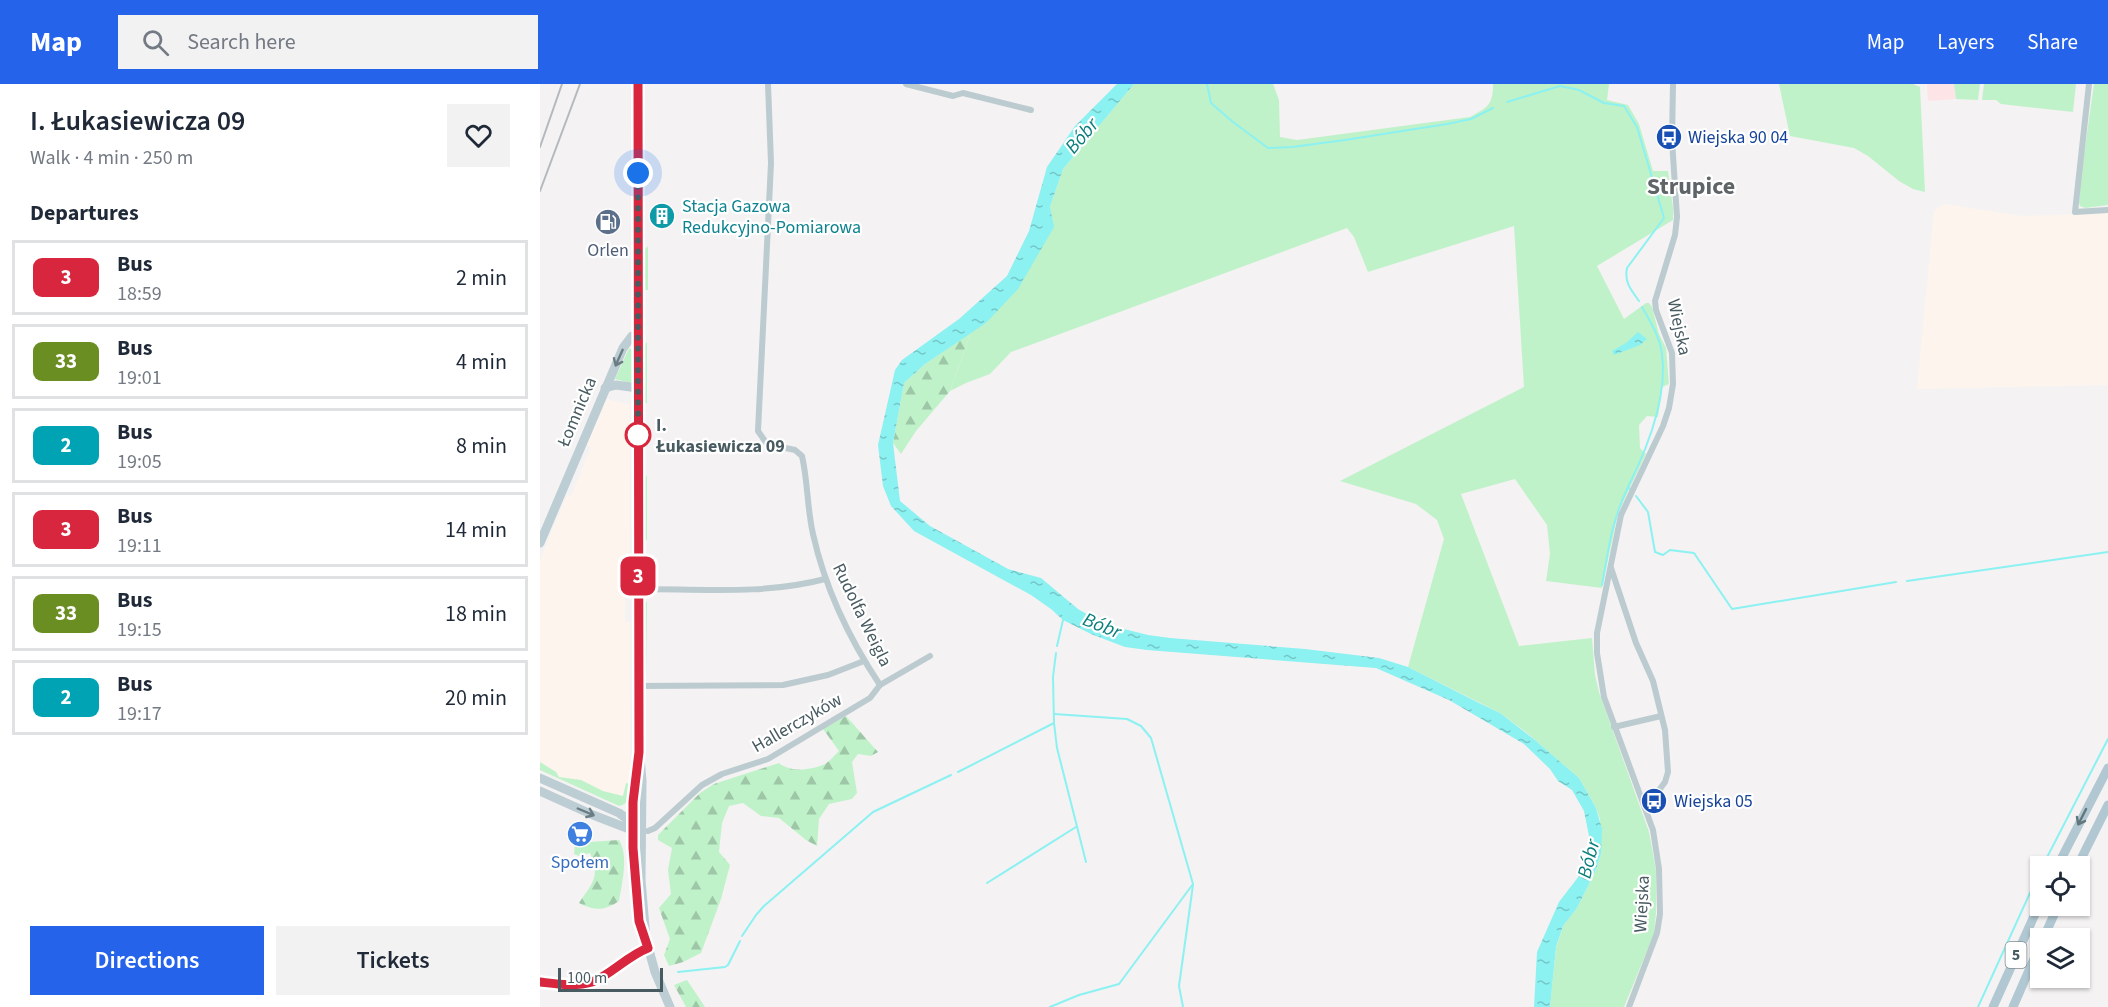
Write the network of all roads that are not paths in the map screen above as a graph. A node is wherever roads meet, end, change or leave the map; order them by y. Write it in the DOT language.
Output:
graph roads {
  1 [pos="638,84"];
  2 [pos="768,84"];
  3 [pos="906,84"];
  4 [pos="1673,84"];
  5 [pos="2089,84"];
  6 [pos="917,85"];
  7 [pos="1031,110"];
  8 [pos="2108,210"];
  9 [pos="639,336"];
  10 [pos="605,388"];
  11 [pos="638,388"];
  12 [pos="540,543"];
  13 [pos="1611,567"];
  14 [pos="825,579"];
  15 [pos="638,589"];
  16 [pos="930,656"];
  17 [pos="864,661"];
  18 [pos="880,685"];
  19 [pos="639,686"];
  20 [pos="1661,716"];
  21 [pos="1614,727"];
  22 [pos="639,752"];
  23 [pos="2108,768"];
  24 [pos="540,778"];
  25 [pos="540,791"];
  26 [pos="1641,799"];
  27 [pos="633,802"];
  28 [pos="2108,805"];
  29 [pos="619,813"];
  30 [pos="639,829"];
  31 [pos="2063,856"];
  32 [pos="2082,856"];
  33 [pos="2034,916"];
  34 [pos="647,943"];
  35 [pos="2030,968"];
  36 [pos="540,982"];
  37 [pos="670,1007"];
  38 [pos="1629,1007"];
  39 [pos="1993,1007"];
  40 [pos="2013,1007"];
  1 -- 9 [label="street"];
  2 -- 14 [label="street, Rudolfa Weigla"];
  3 -- 6 [label="street"];
  4 -- 13 [label="street, Wiejska"];
  5 -- 8 [label="street"];
  6 -- 7 [label="street"];
  9 -- 10 [label="street, Łomnicka, one-way"];
  9 -- 11 [label="street"];
  10 -- 11 [label="street"];
  10 -- 12 [label="street, Łomnicka"];
  11 -- 15 [label="street"];
  13 -- 20 [label="street, Wiejska"];
  13 -- 21 [label="street, Wiejska"];
  14 -- 15 [label="street"];
  14 -- 17 [label="street, Rudolfa Weigla"];
  15 -- 19 [label="street"];
  16 -- 18 [label="street, Hallerczyków"];
  17 -- 18 [label="street, Rudolfa Weigla"];
  17 -- 19 [label="street"];
  18 -- 30 [label="street, Hallerczyków"];
  19 -- 22 [label="street"];
  20 -- 21 [label="street"];
  20 -- 26 [label="street, Wiejska"];
  21 -- 26 [label="street, Wiejska"];
  22 -- 27 [label="street"];
  22 -- 30 [label="street"];
  23 -- 31 [label="main road, one-way"];
  24 -- 29 [label="street"];
  25 -- 30 [label="street, one-way"];
  26 -- 38 [label="street, Wiejska"];
  27 -- 29 [label="street"];
  27 -- 30 [label="street"];
  28 -- 32 [label="main road"];
  29 -- 30 [label="street"];
  30 -- 34 [label="street"];
  33 -- 39 [label="main road, 5"];
  34 -- 36 [label="street"];
  34 -- 37 [label="street"];
  35 -- 40 [label="main road, 5"];
}
